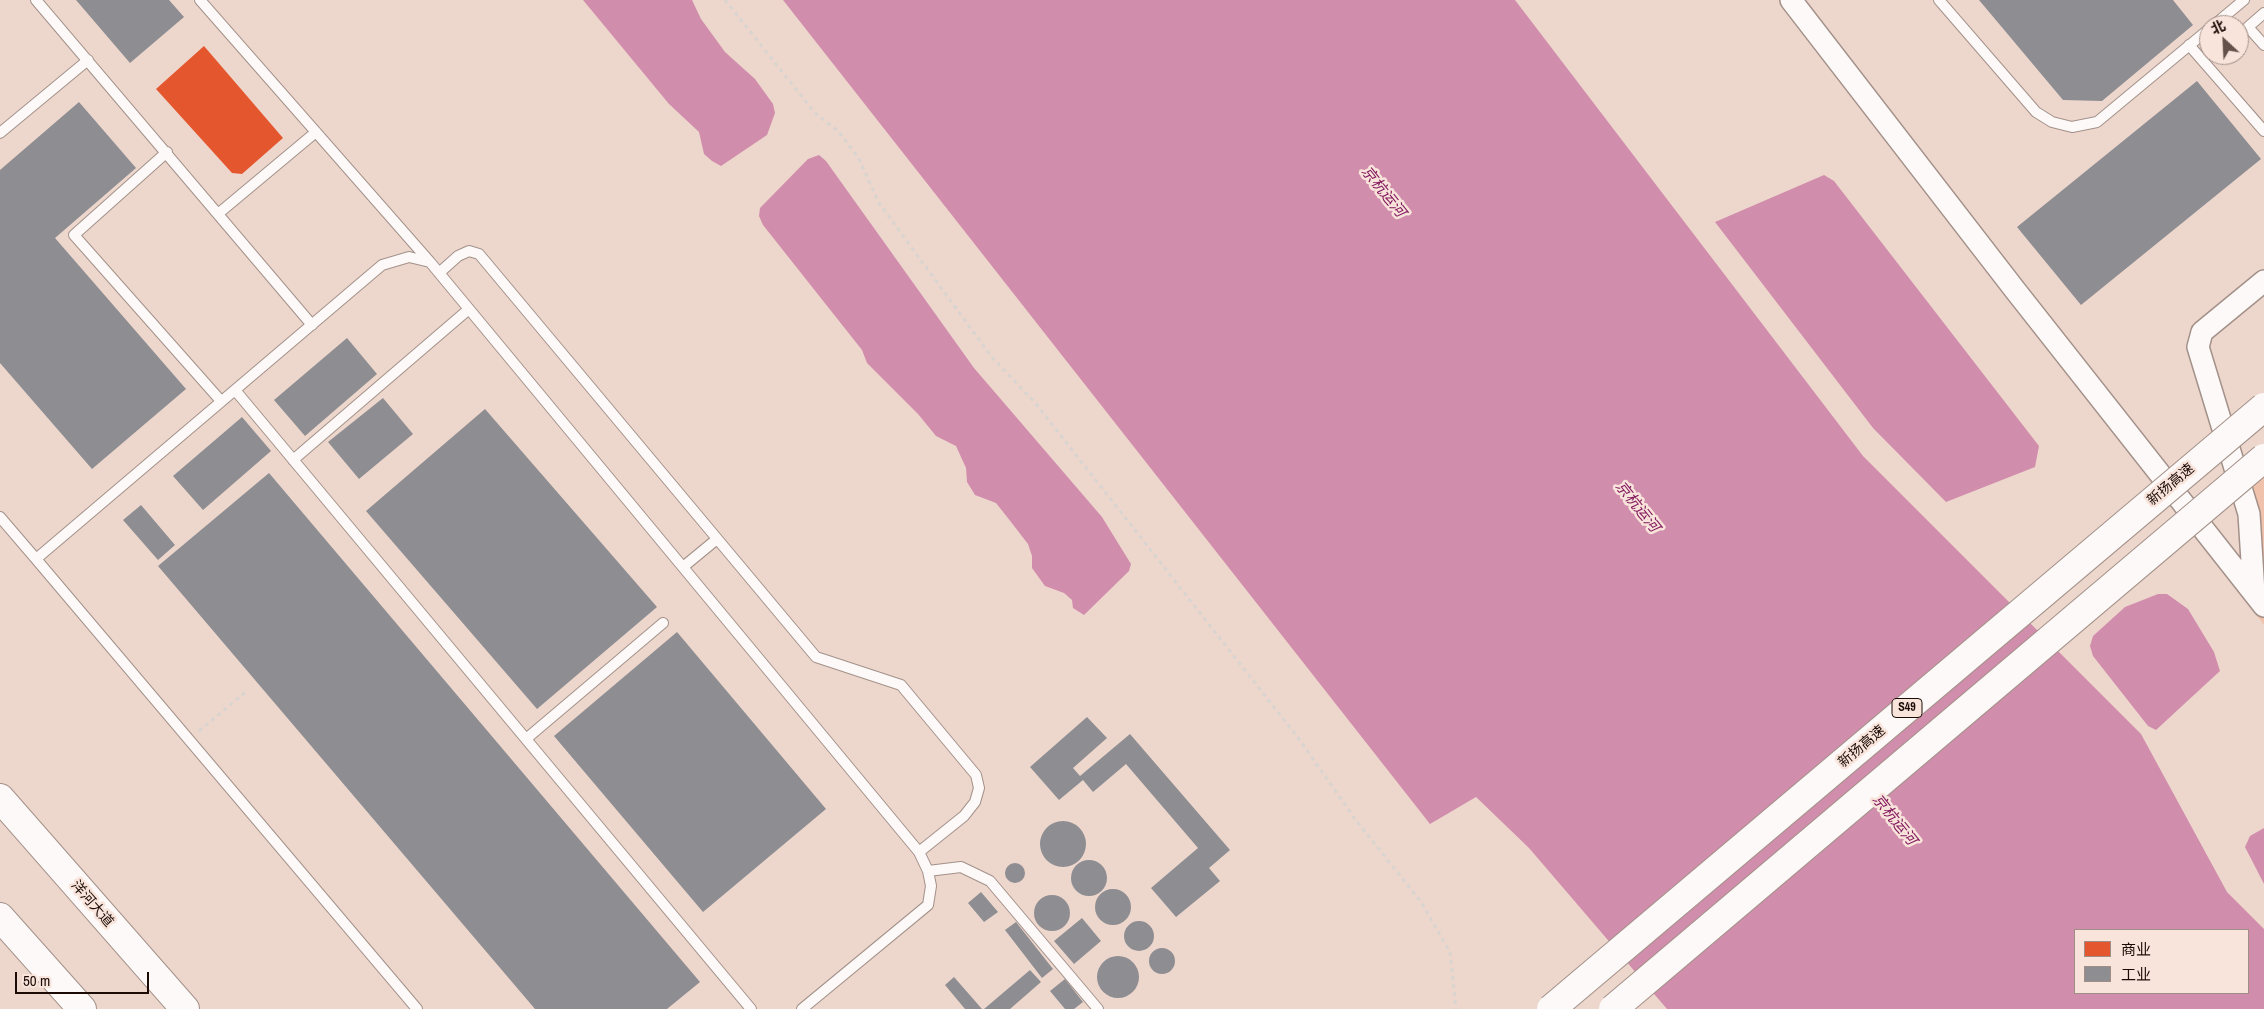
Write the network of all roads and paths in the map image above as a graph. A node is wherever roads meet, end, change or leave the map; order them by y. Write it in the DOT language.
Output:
graph roads {
  1 [pos="36,0"];
  2 [pos="200,0"];
  3 [pos="725,0"];
  4 [pos="1791,0"];
  5 [pos="1939,0"];
  6 [pos="2244,0"];
  7 [pos="2264,13"];
  8 [pos="2226,15"];
  9 [pos="2199,37"];
  10 [pos="2190,45"];
  11 [pos="2264,45"];
  12 [pos="88,60"];
  13 [pos="2264,131"];
  14 [pos="316,132"];
  15 [pos="0,133"];
  16 [pos="167,152"];
  17 [pos="218,213"];
  18 [pos="430,262"];
  19 [pos="439,273"];
  20 [pos="2264,281"];
  21 [pos="469,309"];
  22 [pos="312,325"];
  23 [pos="235,390"];
  24 [pos="221,401"];
  25 [pos="2264,407"];
  26 [pos="2264,458"];
  27 [pos="293,460"];
  28 [pos="0,517"];
  29 [pos="717,539"];
  30 [pos="36,559"];
  31 [pos="683,567"];
  32 [pos="2259,600"];
  33 [pos="663,623"];
  34 [pos="248,690"];
  35 [pos="526,739"];
  36 [pos="189,740"];
  37 [pos="0,798"];
  38 [pos="919,852"];
  39 [pos="928,871"];
  40 [pos="0,917"];
  41 [pos="82,1009"];
  42 [pos="185,1009"];
  43 [pos="417,1009"];
  44 [pos="752,1009"];
  45 [pos="802,1009"];
  46 [pos="1098,1009"];
  47 [pos="1456,1009"];
  48 [pos="1551,1009"];
  49 [pos="1613,1009"];
  1 -- 12 [label="lane"];
  2 -- 14 [label="lane"];
  3 -- 47 [label="path"];
  4 -- 32 [label="street"];
  5 -- 10 [label="lane"];
  6 -- 8 [label="lane"];
  7 -- 11 [label="lane"];
  9 -- 10 [label="lane"];
  10 -- 13 [label="lane"];
  12 -- 15 [label="lane"];
  12 -- 16 [label="lane"];
  14 -- 17 [label="lane"];
  14 -- 18 [label="lane"];
  16 -- 17 [label="lane"];
  16 -- 24 [label="lane"];
  17 -- 22 [label="lane"];
  18 -- 19 [label="lane"];
  18 -- 22 [label="lane"];
  19 -- 21 [label="lane"];
  19 -- 29 [label="lane"];
  20 -- 32 [label="street"];
  21 -- 27 [label="lane"];
  21 -- 31 [label="lane"];
  22 -- 23 [label="lane"];
  23 -- 24 [label="lane"];
  23 -- 27 [label="lane"];
  24 -- 30 [label="lane"];
  25 -- 48 [label="main road, 新扬高速 / S49, bridge"];
  26 -- 49 [label="main road, bridge"];
  27 -- 35 [label="lane"];
  28 -- 30 [label="lane"];
  29 -- 31 [label="lane"];
  29 -- 38 [label="lane"];
  30 -- 36 [label="lane"];
  31 -- 38 [label="lane"];
  33 -- 35 [label="lane"];
  34 -- 36 [label="path"];
  35 -- 44 [label="lane"];
  36 -- 43 [label="lane"];
  37 -- 42 [label="main road, 洋河大道"];
  38 -- 39 [label="lane"];
  39 -- 45 [label="lane"];
  39 -- 46 [label="lane"];
  40 -- 41 [label="main road"];
}
